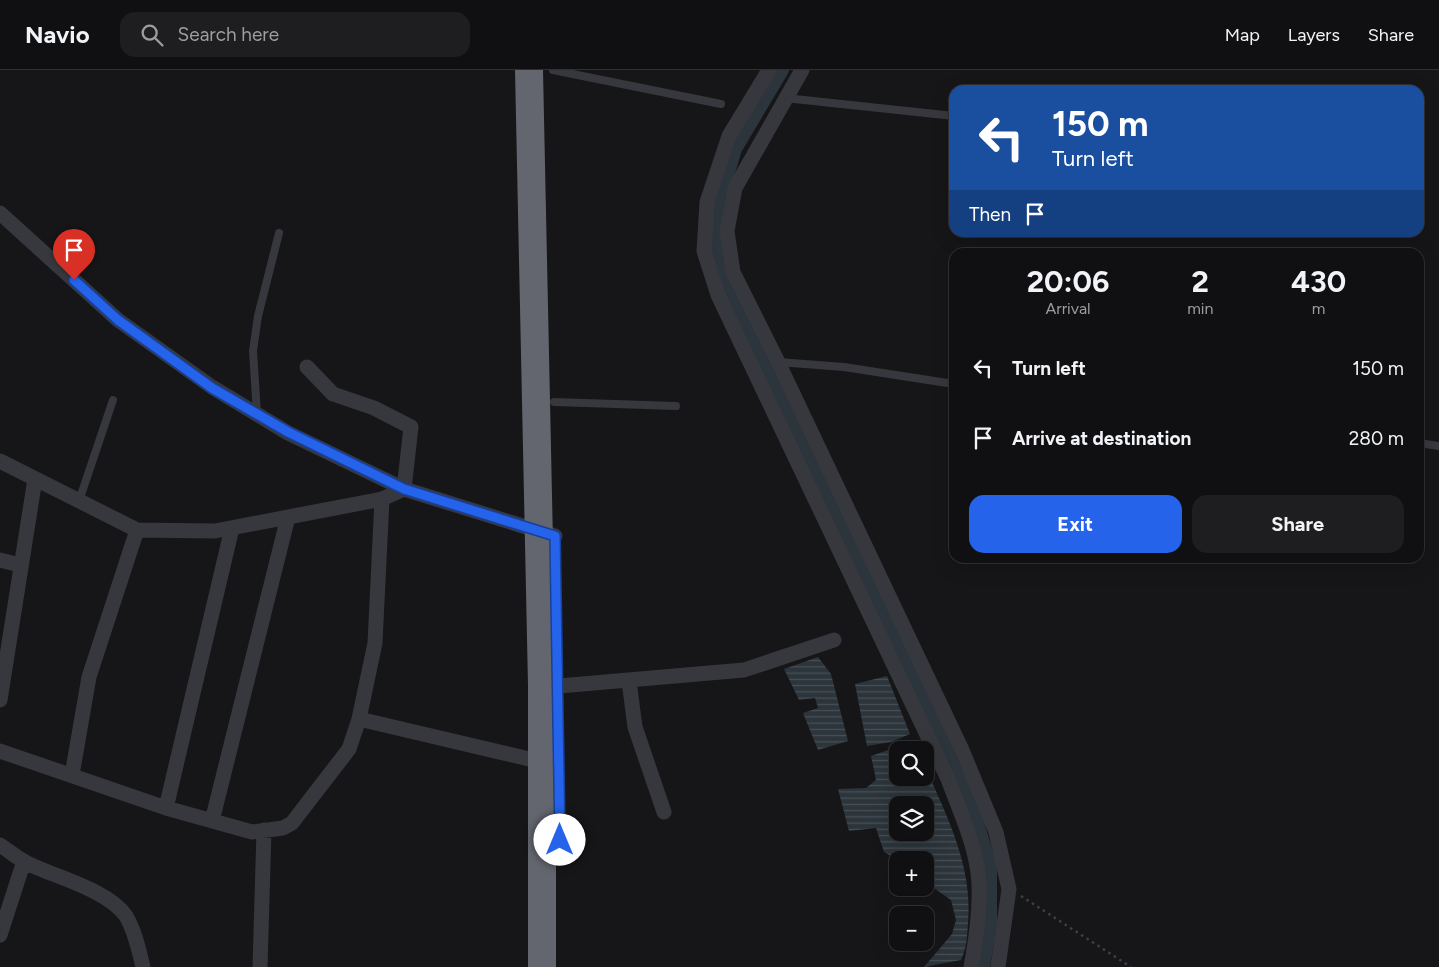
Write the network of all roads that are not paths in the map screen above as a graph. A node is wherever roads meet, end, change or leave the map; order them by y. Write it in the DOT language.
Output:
graph roads {
  1 [pos="529,70"];
  2 [pos="547,70"];
  3 [pos="553,70"];
  4 [pos="769,70"];
  5 [pos="802,70"];
  6 [pos="785,98"];
  7 [pos="721,104"];
  8 [pos="949,115"];
  9 [pos="0,213"];
  10 [pos="279,233"];
  11 [pos="778,362"];
  12 [pos="307,367"];
  13 [pos="949,383"];
  14 [pos="113,400"];
  15 [pos="554,402"];
  16 [pos="676,406"];
  17 [pos="257,414"];
  18 [pos="1424,444"];
  19 [pos="1439,446"];
  20 [pos="0,461"];
  21 [pos="35,479"];
  22 [pos="404,489"];
  23 [pos="382,499"];
  24 [pos="79,501"];
  25 [pos="288,517"];
  26 [pos="232,528"];
  27 [pos="137,530"];
  28 [pos="547,533"];
  29 [pos="0,560"];
  30 [pos="20,565"];
  31 [pos="6,616"];
  32 [pos="834,640"];
  33 [pos="629,681"];
  34 [pos="559,686"];
  35 [pos="0,700"];
  36 [pos="359,719"];
  37 [pos="0,751"];
  38 [pos="542,762"];
  39 [pos="72,775"];
  40 [pos="166,808"];
  41 [pos="664,812"];
  42 [pos="212,820"];
  43 [pos="264,830"];
  44 [pos="0,845"];
  45 [pos="24,861"];
  46 [pos="0,935"];
  47 [pos="143,967"];
  48 [pos="260,967"];
  49 [pos="542,967"];
  50 [pos="560,967"];
  51 [pos="972,967"];
  52 [pos="998,967"];
  1 -- 28 [label="highway"];
  2 -- 15 [label="highway"];
  3 -- 7 [label="lane"];
  4 -- 51 [label="street"];
  5 -- 6 [label="street"];
  6 -- 8 [label="lane"];
  6 -- 11 [label="street"];
  9 -- 17 [label="street"];
  10 -- 17 [label="lane"];
  11 -- 13 [label="lane"];
  11 -- 52 [label="street"];
  12 -- 22 [label="street"];
  14 -- 24 [label="lane"];
  15 -- 16 [label="lane"];
  15 -- 28 [label="highway"];
  17 -- 22 [label="street"];
  18 -- 19 [label="lane"];
  20 -- 21 [label="street"];
  21 -- 24 [label="street"];
  21 -- 30 [label="street"];
  22 -- 23 [label="street"];
  22 -- 28 [label="street"];
  23 -- 25 [label="street"];
  23 -- 36 [label="street"];
  24 -- 27 [label="street"];
  25 -- 26 [label="street"];
  25 -- 42 [label="street"];
  26 -- 27 [label="street"];
  26 -- 40 [label="street"];
  27 -- 39 [label="street"];
  28 -- 34 [label="highway"];
  28 -- 38 [label="highway"];
  29 -- 30 [label="street"];
  30 -- 31 [label="street"];
  31 -- 35 [label="street"];
  32 -- 33 [label="street"];
  33 -- 34 [label="street"];
  33 -- 41 [label="street"];
  34 -- 50 [label="highway"];
  36 -- 38 [label="street"];
  36 -- 43 [label="street"];
  37 -- 39 [label="street"];
  38 -- 49 [label="highway"];
  39 -- 40 [label="street"];
  40 -- 42 [label="street"];
  42 -- 43 [label="street"];
  43 -- 48 [label="street"];
  44 -- 45 [label="street"];
  45 -- 46 [label="street"];
  45 -- 47 [label="street"];
}
